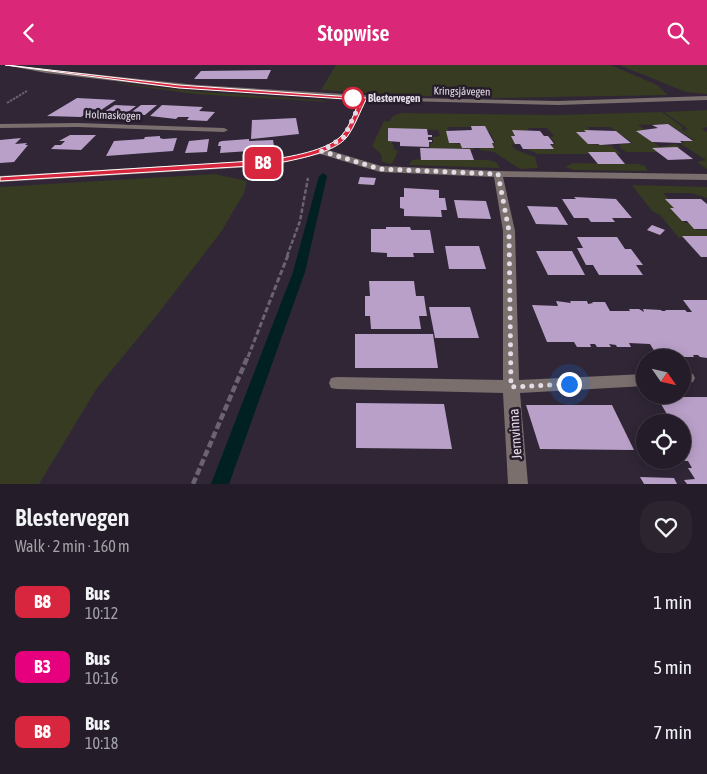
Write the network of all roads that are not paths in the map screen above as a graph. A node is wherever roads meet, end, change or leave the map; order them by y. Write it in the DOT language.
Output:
graph roads {
  1 [pos="8,65"];
  2 [pos="364,98"];
  3 [pos="707,99"];
  4 [pos="0,126"];
  5 [pos="224,130"];
  6 [pos="321,151"];
  7 [pos="498,174"];
  8 [pos="707,177"];
  9 [pos="0,179"];
  10 [pos="636,380"];
  11 [pos="337,383"];
  12 [pos="511,387"];
  13 [pos="518,484"];
  1 -- 2 [label="street, Kringsjåvegen"];
  2 -- 3 [label="street, Kringsjåvegen"];
  2 -- 6 [label="street"];
  4 -- 5 [label="street, Holmaskogen"];
  6 -- 7 [label="street"];
  6 -- 9 [label="street"];
  7 -- 8 [label="street"];
  7 -- 12 [label="street, Jernvinna"];
  10 -- 12 [label="street"];
  11 -- 12 [label="street"];
  12 -- 13 [label="street, Jernvinna"];
}
